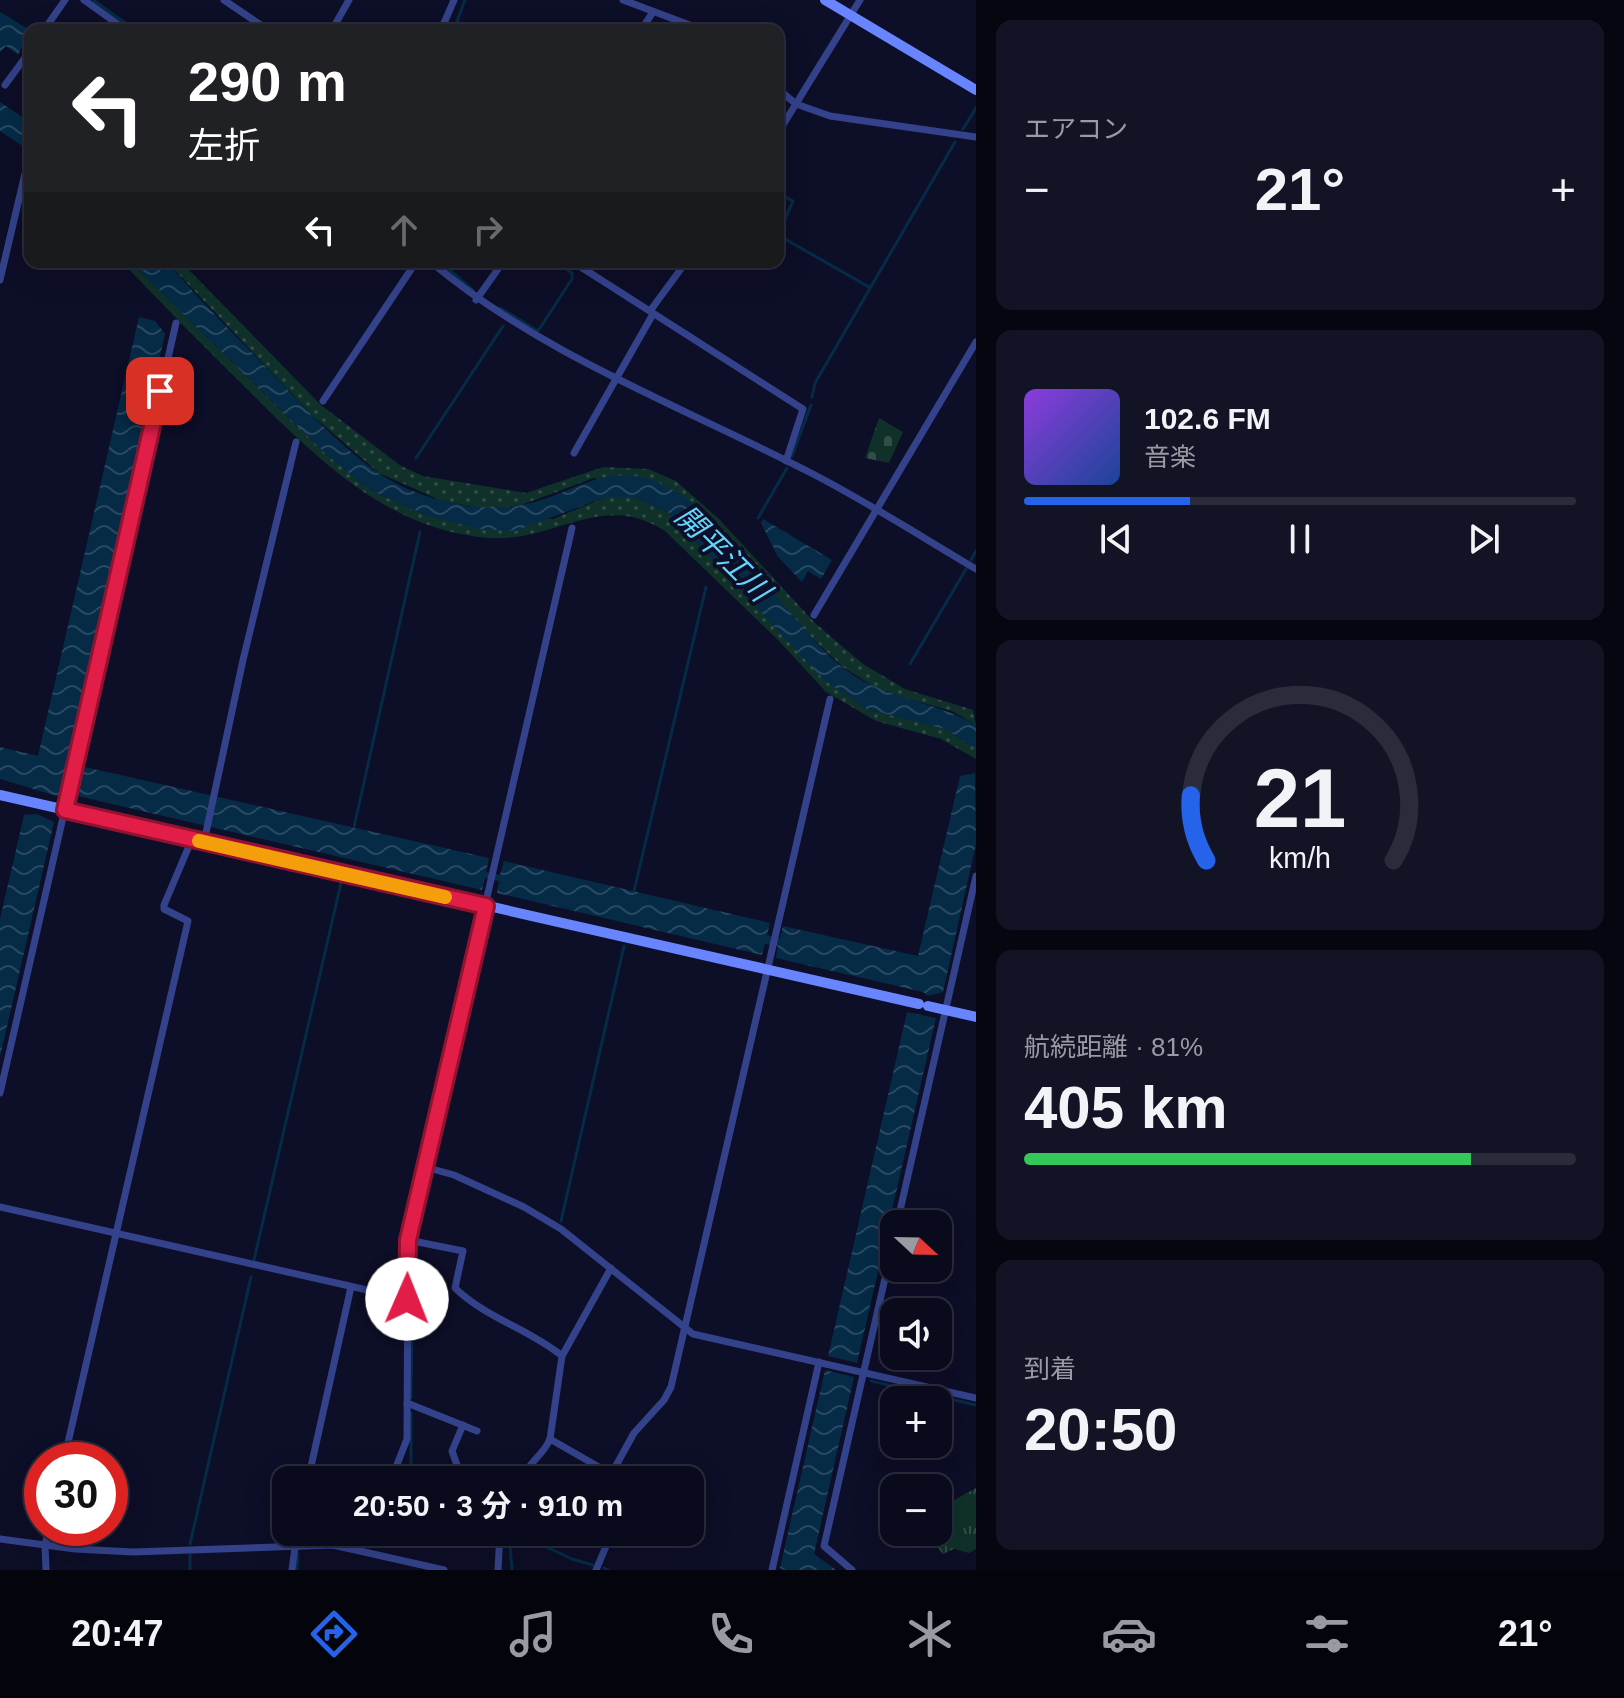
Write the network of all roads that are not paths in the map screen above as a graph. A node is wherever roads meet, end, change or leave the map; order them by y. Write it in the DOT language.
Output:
graph roads {
  1 [pos="65,0"];
  2 [pos="84,0"];
  3 [pos="224,0"];
  4 [pos="349,0"];
  5 [pos="454,0"];
  6 [pos="623,0"];
  7 [pos="825,0"];
  8 [pos="860,0"];
  9 [pos="653,12"];
  10 [pos="851,15"];
  11 [pos="48,24"];
  12 [pos="118,24"];
  13 [pos="259,24"];
  14 [pos="335,24"];
  15 [pos="444,24"];
  16 [pos="645,24"];
  17 [pos="686,24"];
  18 [pos="24,59"];
  19 [pos="5,85"];
  20 [pos="976,90"];
  21 [pos="784,94"];
  22 [pos="796,104"];
  23 [pos="784,123"];
  24 [pos="976,137"];
  25 [pos="24,178"];
  26 [pos="412,268"];
  27 [pos="438,268"];
  28 [pos="499,268"];
  29 [pos="582,268"];
  30 [pos="682,268"];
  31 [pos="0,280"];
  32 [pos="476,300"];
  33 [pos="652,312"];
  34 [pos="176,323"];
  35 [pos="976,342"];
  36 [pos="618,377"];
  37 [pos="323,401"];
  38 [pos="296,442"];
  39 [pos="574,453"];
  40 [pos="786,461"];
  41 [pos="877,511"];
  42 [pos="572,528"];
  43 [pos="976,569"];
  44 [pos="814,615"];
  45 [pos="830,699"];
  46 [pos="0,795"];
  47 [pos="65,810"];
  48 [pos="192,839"];
  49 [pos="204,842"];
  50 [pos="976,876"];
  51 [pos="486,906"];
  52 [pos="765,969"];
  53 [pos="946,1010"];
  54 [pos="976,1017"];
  55 [pos="0,1093"];
  56 [pos="425,1167"];
  57 [pos="0,1207"];
  58 [pos="900,1210"];
  59 [pos="116,1232"];
  60 [pos="408,1240"];
  61 [pos="611,1268"];
  62 [pos="884,1282"];
  63 [pos="351,1287"];
  64 [pos="407,1299"];
  65 [pos="685,1329"];
  66 [pos="562,1356"];
  67 [pos="819,1362"];
  68 [pos="864,1372"];
  69 [pos="976,1398"];
  70 [pos="407,1403"];
  71 [pos="463,1425"];
  72 [pos="477,1431"];
  73 [pos="550,1439"];
  74 [pos="68,1442"];
  75 [pos="311,1466"];
  76 [pos="396,1466"];
  77 [pos="457,1466"];
  78 [pos="528,1466"];
  79 [pos="592,1466"];
  80 [pos="615,1466"];
  81 [pos="0,1539"];
  82 [pos="24,1542"];
  83 [pos="272,1544"];
  84 [pos="45,1546"];
  85 [pos="58,1546"];
  86 [pos="294,1546"];
  87 [pos="337,1546"];
  88 [pos="499,1546"];
  89 [pos="606,1546"];
  90 [pos="420,1567"];
  91 [pos="46,1570"];
  92 [pos="292,1570"];
  93 [pos="444,1570"];
  94 [pos="498,1570"];
  95 [pos="596,1570"];
  96 [pos="772,1570"];
  97 [pos="852,1570"];
  1 -- 11 [label="street"];
  2 -- 12 [label="street"];
  3 -- 13 [label="street"];
  4 -- 14 [label="street"];
  5 -- 15 [label="street"];
  6 -- 9 [label="street"];
  7 -- 10 [label="street"];
  8 -- 10 [label="street"];
  9 -- 16 [label="street"];
  9 -- 17 [label="street"];
  10 -- 20 [label="street"];
  10 -- 22 [label="street"];
  18 -- 19 [label="street"];
  21 -- 22 [label="street"];
  22 -- 23 [label="street"];
  22 -- 24 [label="street"];
  25 -- 31 [label="street"];
  26 -- 37 [label="street"];
  27 -- 32 [label="street"];
  28 -- 32 [label="street"];
  29 -- 33 [label="street"];
  30 -- 33 [label="street"];
  32 -- 36 [label="street"];
  33 -- 36 [label="street"];
  33 -- 40 [label="street"];
  34 -- 47 [label="street"];
  35 -- 41 [label="street"];
  36 -- 39 [label="street"];
  36 -- 40 [label="street"];
  38 -- 49 [label="street"];
  40 -- 41 [label="street"];
  41 -- 43 [label="street"];
  41 -- 44 [label="street"];
  42 -- 51 [label="street"];
  45 -- 52 [label="street"];
  46 -- 47 [label="street"];
  47 -- 48 [label="street"];
  47 -- 55 [label="street"];
  48 -- 49 [label="street"];
  48 -- 59 [label="street"];
  49 -- 51 [label="street"];
  50 -- 53 [label="street"];
  51 -- 52 [label="street"];
  51 -- 56 [label="street"];
  52 -- 53 [label="street"];
  52 -- 65 [label="street"];
  53 -- 54 [label="street"];
  53 -- 58 [label="street"];
  56 -- 60 [label="street"];
  56 -- 61 [label="street"];
  57 -- 59 [label="street"];
  59 -- 63 [label="street"];
  59 -- 74 [label="street"];
  60 -- 64 [label="street"];
  60 -- 66 [label="street"];
  61 -- 65 [label="street"];
  61 -- 66 [label="street"];
  62 -- 68 [label="street"];
  63 -- 64 [label="street"];
  63 -- 75 [label="street"];
  64 -- 70 [label="street"];
  65 -- 67 [label="street"];
  65 -- 80 [label="street"];
  66 -- 73 [label="street"];
  67 -- 68 [label="street"];
  67 -- 96 [label="street"];
  68 -- 69 [label="street"];
  68 -- 97 [label="street"];
  70 -- 71 [label="street"];
  70 -- 76 [label="street"];
  71 -- 72 [label="street"];
  71 -- 77 [label="street"];
  73 -- 78 [label="street"];
  73 -- 79 [label="street"];
  81 -- 82 [label="street"];
  83 -- 85 [label="street"];
  84 -- 91 [label="street"];
  86 -- 92 [label="street"];
  87 -- 90 [label="street"];
  88 -- 94 [label="street"];
  89 -- 95 [label="street"];
  90 -- 93 [label="street"];
}
